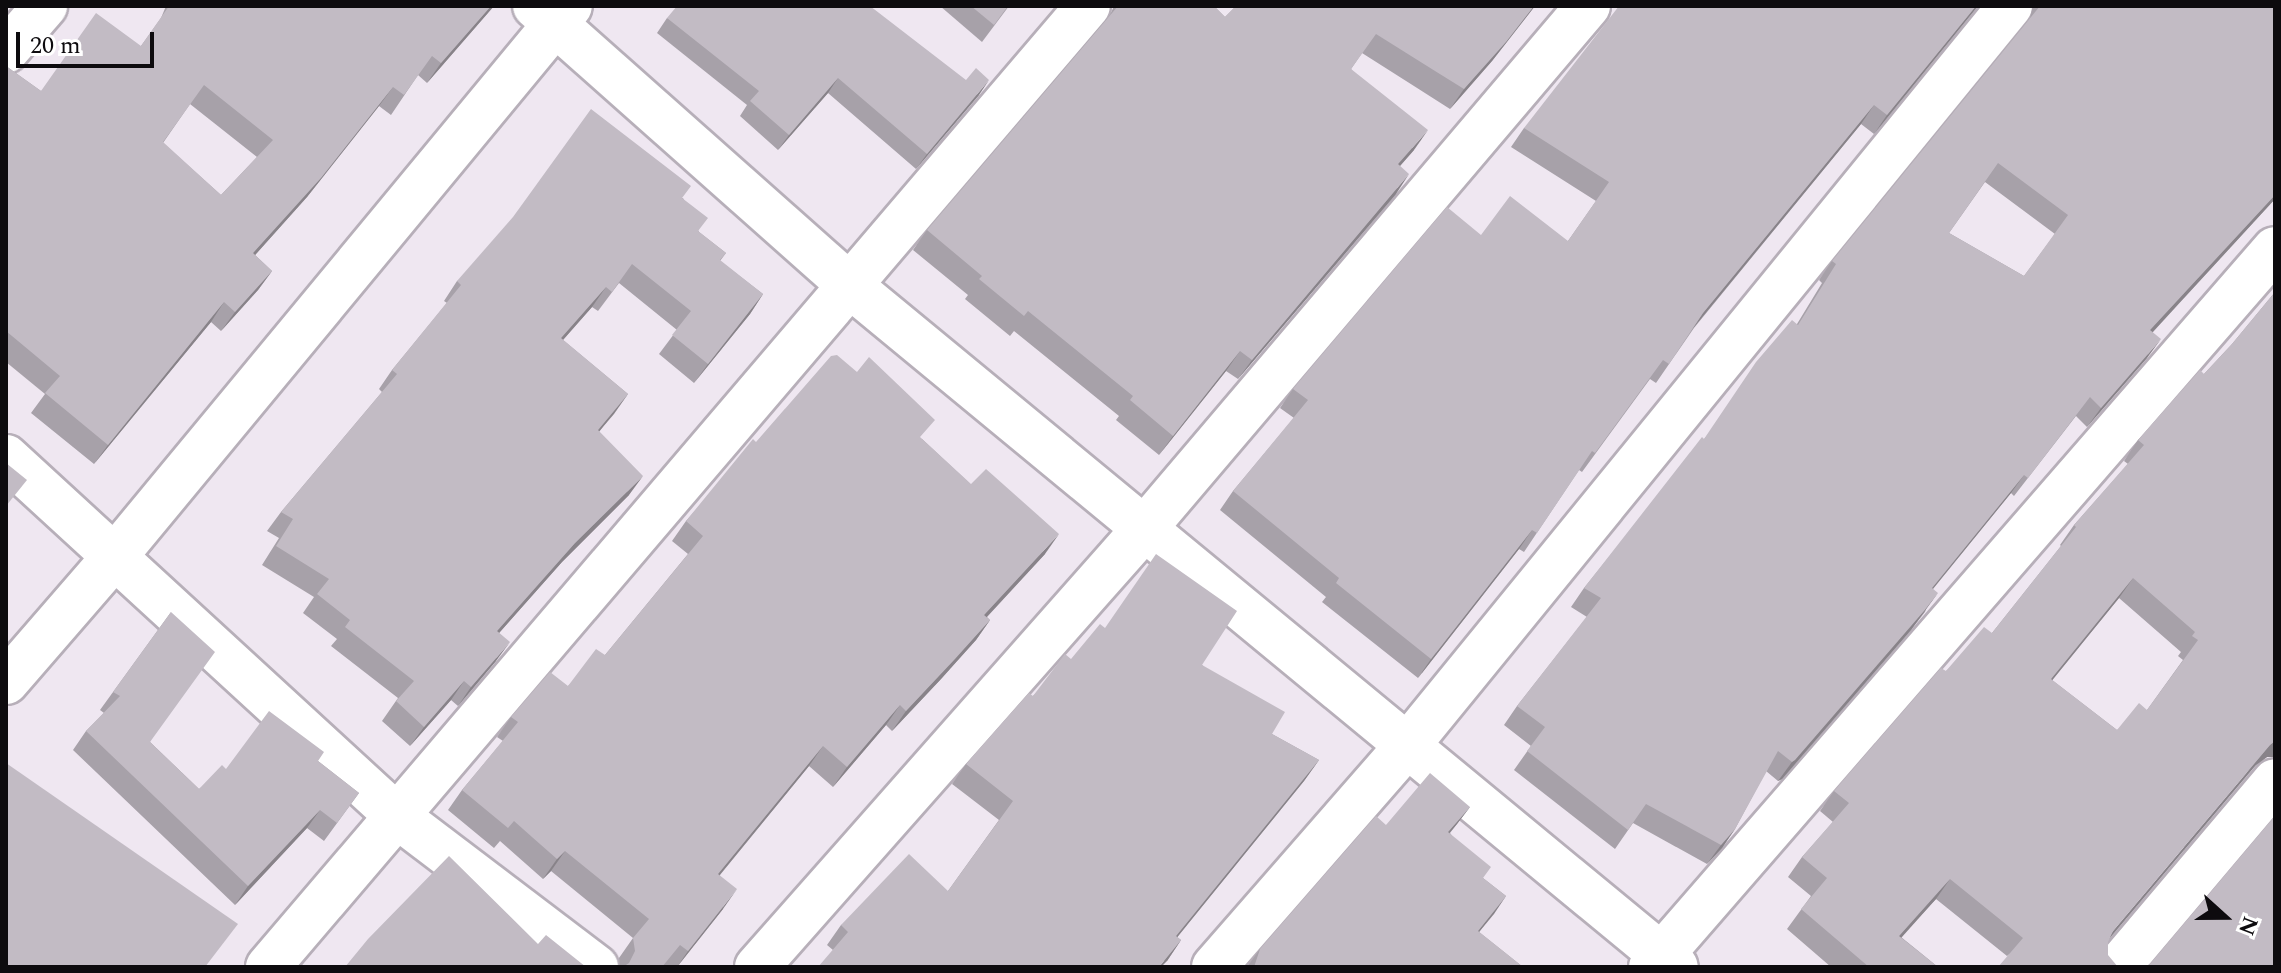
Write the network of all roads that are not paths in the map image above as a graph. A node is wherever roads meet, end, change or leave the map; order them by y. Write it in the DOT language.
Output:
graph roads {
  1 [pos="45,6"];
  2 [pos="1088,6"];
  3 [pos="1588,6"];
  4 [pos="2010,6"];
  5 [pos="554,12"];
  6 [pos="6,51"];
  7 [pos="2275,249"];
  8 [pos="848,284"];
  9 [pos="6,457"];
  10 [pos="1144,529"];
  11 [pos="116,555"];
  12 [pos="6,682"];
  13 [pos="1408,745"];
  14 [pos="2275,781"];
  15 [pos="397,816"];
  16 [pos="1663,963"];
  17 [pos="268,967"];
  18 [pos="596,967"];
  19 [pos="757,967"];
  20 [pos="1214,967"];
  21 [pos="2118,967"];
  1 -- 6 [label="street"];
  2 -- 8 [label="street"];
  3 -- 10 [label="street"];
  4 -- 13 [label="street"];
  5 -- 8 [label="street"];
  5 -- 11 [label="street"];
  7 -- 16 [label="street"];
  8 -- 10 [label="street"];
  8 -- 15 [label="street"];
  9 -- 11 [label="street"];
  10 -- 13 [label="street"];
  10 -- 19 [label="street"];
  11 -- 12 [label="street"];
  11 -- 15 [label="street"];
  13 -- 16 [label="street"];
  13 -- 20 [label="street"];
  14 -- 21 [label="street"];
  15 -- 17 [label="street"];
  15 -- 18 [label="street"];
}
